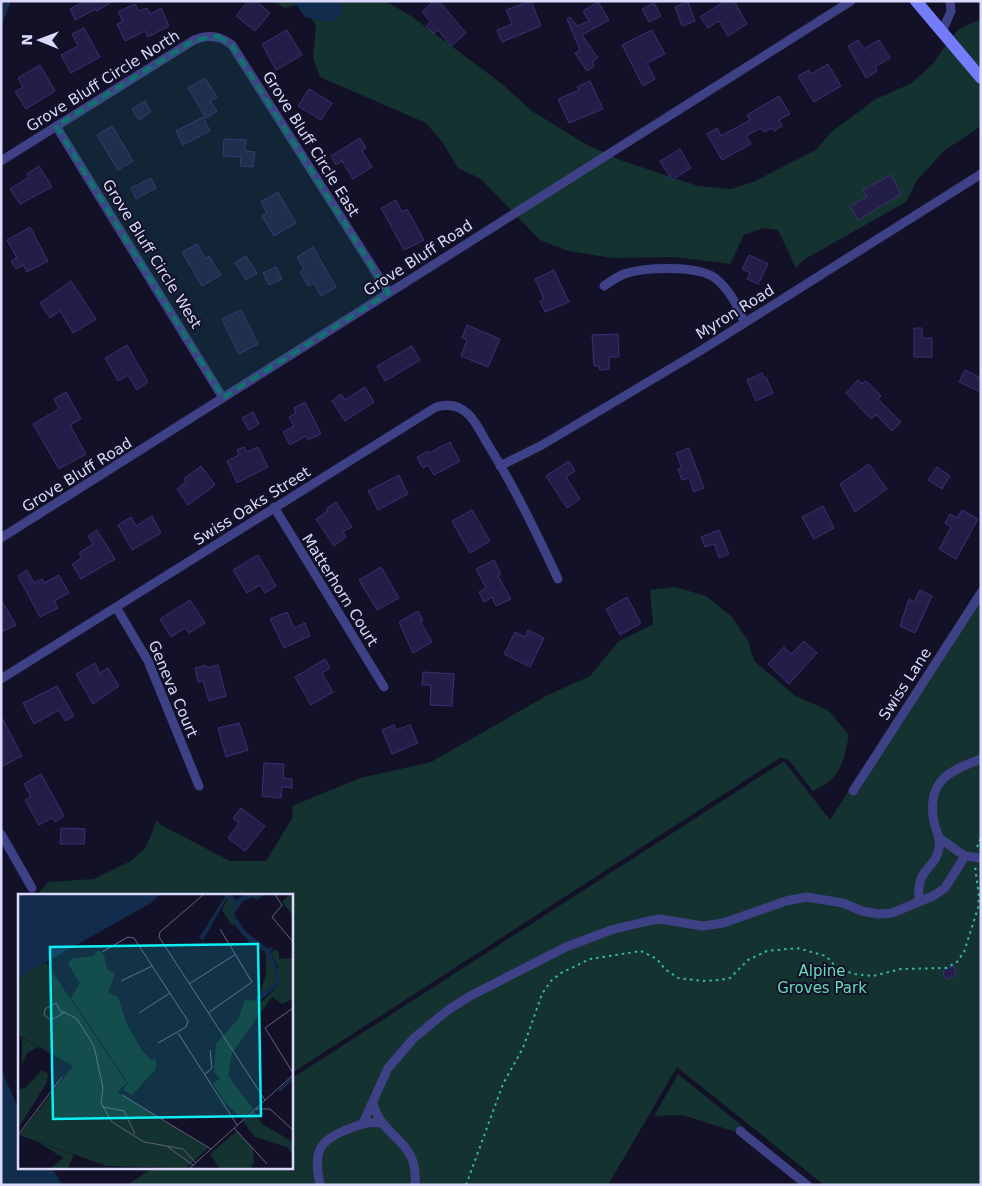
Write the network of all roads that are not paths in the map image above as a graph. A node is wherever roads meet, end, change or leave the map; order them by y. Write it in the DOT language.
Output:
graph roads {
  1 [pos="851,1"];
  2 [pos="916,1"];
  3 [pos="950,1"];
  4 [pos="942,32"];
  5 [pos="194,40"];
  6 [pos="981,78"];
  7 [pos="56,126"];
  8 [pos="1,161"];
  9 [pos="981,174"];
  10 [pos="604,286"];
  11 [pos="388,293"];
  12 [pos="744,322"];
  13 [pos="224,398"];
  14 [pos="500,466"];
  15 [pos="274,507"];
  16 [pos="1,538"];
  17 [pos="558,579"];
  18 [pos="981,593"];
  19 [pos="116,607"];
  20 [pos="1,679"];
  21 [pos="384,687"];
  22 [pos="981,759"];
  23 [pos="199,786"];
  24 [pos="853,791"];
  25 [pos="1,834"];
  26 [pos="939,838"];
  27 [pos="965,856"];
  28 [pos="978,858"];
  29 [pos="32,888"];
  30 [pos="919,900"];
  31 [pos="373,1103"];
  32 [pos="363,1122"];
  33 [pos="381,1123"];
  34 [pos="740,1131"];
  35 [pos="320,1185"];
  36 [pos="415,1185"];
  37 [pos="807,1185"];
  1 -- 11 [label="street, Grove Bluff Road"];
  2 -- 4 [label="main road"];
  3 -- 4 [label="street"];
  4 -- 6 [label="main road"];
  5 -- 7 [label="street, Grove Bluff Circle North"];
  5 -- 11 [label="street, Grove Bluff Circle East"];
  7 -- 8 [label="street, Grove Bluff Circle North"];
  7 -- 13 [label="street, Grove Bluff Circle West"];
  9 -- 12 [label="street, Myron Road"];
  10 -- 12 [label="street"];
  11 -- 13 [label="street, Grove Bluff Road"];
  12 -- 14 [label="street, Myron Road"];
  13 -- 16 [label="street, Grove Bluff Road"];
  14 -- 15 [label="street, Swiss Oaks Street"];
  14 -- 17 [label="street, Swiss Oaks Street"];
  15 -- 19 [label="street, Swiss Oaks Street"];
  15 -- 21 [label="street, Matterhorn Court"];
  18 -- 24 [label="street, Swiss Lane"];
  19 -- 20 [label="street, Swiss Oaks Street"];
  19 -- 23 [label="street, Geneva Court"];
  22 -- 26 [label="street"];
  25 -- 29 [label="street"];
  26 -- 27 [label="street"];
  26 -- 30 [label="street"];
  27 -- 28 [label="street"];
  27 -- 30 [label="street"];
  30 -- 31 [label="street"];
  31 -- 32 [label="street"];
  31 -- 33 [label="street"];
  32 -- 33 [label="street"];
  32 -- 35 [label="street"];
  33 -- 36 [label="street"];
  34 -- 37 [label="street"];
}
